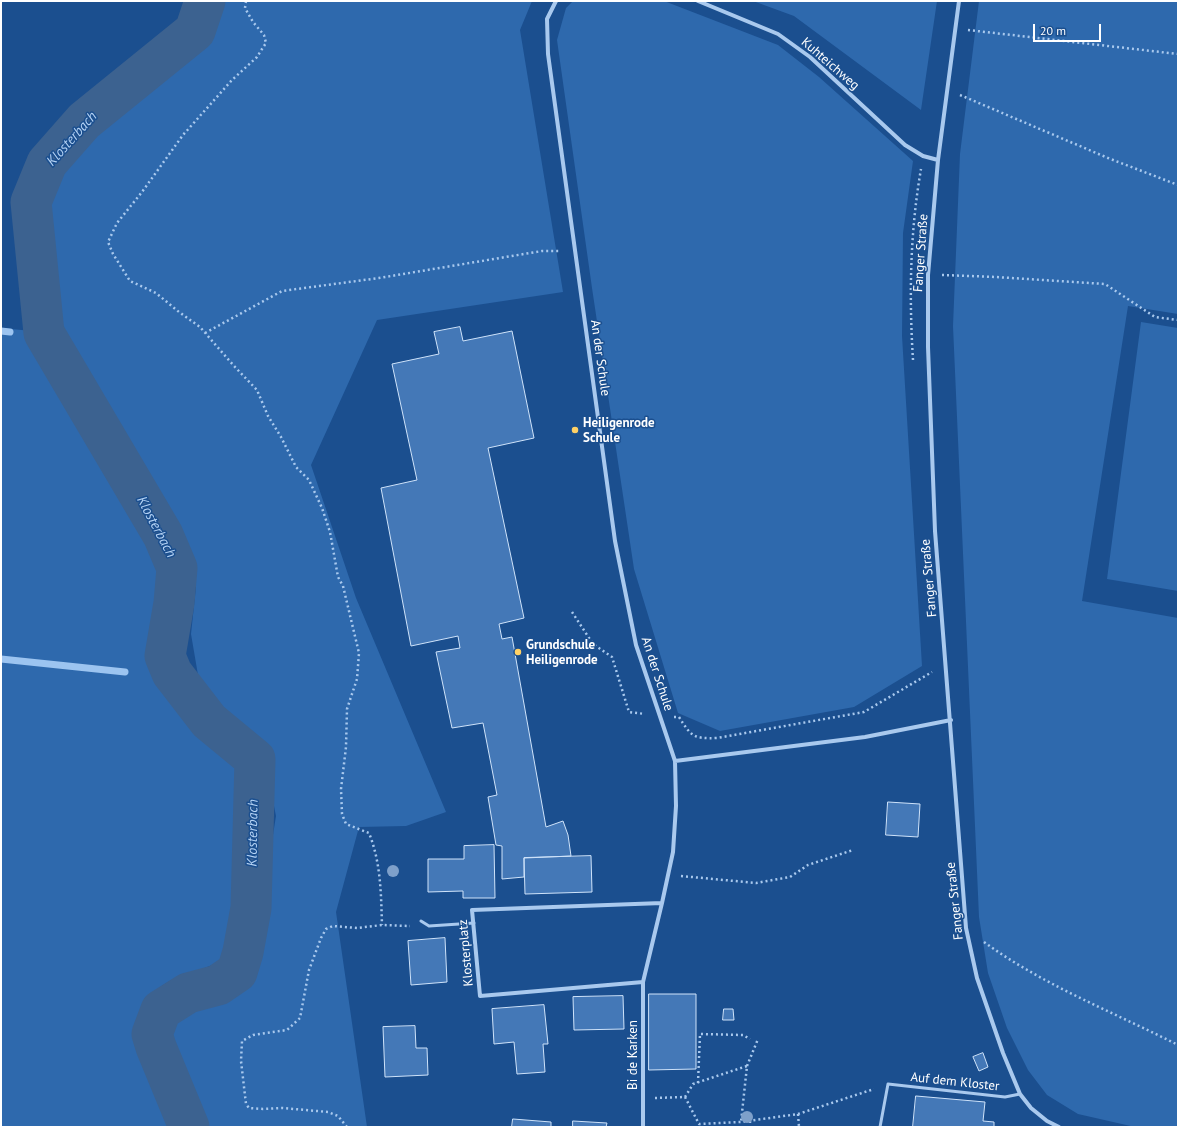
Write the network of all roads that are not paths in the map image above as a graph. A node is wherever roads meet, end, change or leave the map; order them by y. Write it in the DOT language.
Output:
graph roads {
  1 [pos="556,1"];
  2 [pos="698,1"];
  3 [pos="959,1"];
  4 [pos="938,160"];
  5 [pos="951,720"];
  6 [pos="675,761"];
  7 [pos="662,904"];
  8 [pos="421,921"];
  9 [pos="474,923"];
  10 [pos="643,982"];
  11 [pos="1020,1094"];
  12 [pos="643,1127"];
  13 [pos="880,1127"];
  14 [pos="1059,1127"];
  1 -- 6 [label="street, An der Schule"];
  2 -- 4 [label="street, Kuhteichweg"];
  3 -- 4 [label="street, Fanger Straße"];
  4 -- 5 [label="street, Fanger Straße"];
  5 -- 6 [label="street"];
  5 -- 11 [label="street, Fanger Straße"];
  6 -- 7 [label="street, An der Schule"];
  7 -- 9 [label="street, Klosterplatz"];
  7 -- 10 [label="street, An der Schule"];
  8 -- 9 [label="lane"];
  9 -- 10 [label="street, Klosterplatz"];
  10 -- 12 [label="street, Bi de Karken"];
  11 -- 13 [label="lane, Auf dem Kloster"];
  11 -- 14 [label="street, Fanger Straße"];
}
